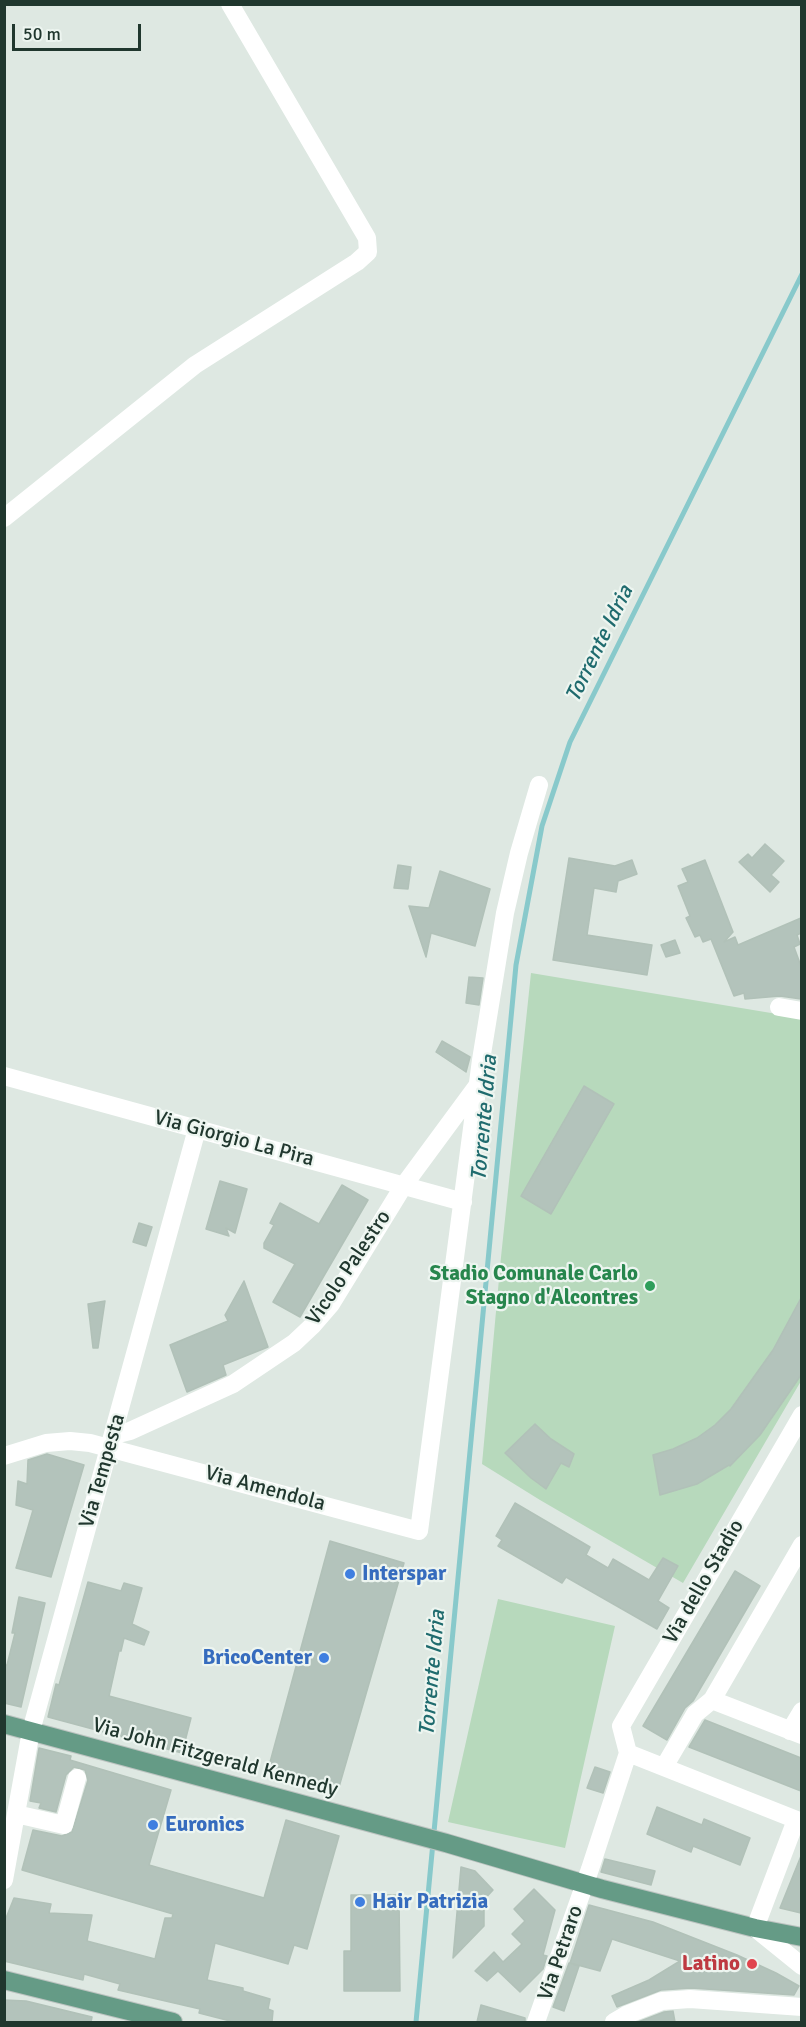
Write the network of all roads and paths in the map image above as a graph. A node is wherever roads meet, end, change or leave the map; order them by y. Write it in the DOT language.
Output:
graph roads {
  1 [pos="230,4"];
  2 [pos="4,518"];
  3 [pos="538,785"];
  4 [pos="779,1007"];
  5 [pos="801,1011"];
  6 [pos="4,1076"];
  7 [pos="478,1084"];
  8 [pos="197,1129"];
  9 [pos="404,1185"];
  10 [pos="463,1202"];
  11 [pos="799,1426"];
  12 [pos="112,1441"];
  13 [pos="4,1456"];
  14 [pos="801,1545"];
  15 [pos="712,1700"];
  16 [pos="801,1711"];
  17 [pos="4,1724"];
  18 [pos="31,1731"];
  19 [pos="796,1733"];
  20 [pos="628,1753"];
  21 [pos="664,1767"];
  22 [pos="77,1778"];
  23 [pos="16,1814"];
  24 [pos="799,1821"];
  25 [pos="4,1880"];
  26 [pos="585,1884"];
  27 [pos="755,1928"];
  28 [pos="801,1937"];
  29 [pos="801,1966"];
  30 [pos="4,1980"];
  31 [pos="801,2007"];
  32 [pos="173,2022"];
  33 [pos="536,2022"];
  34 [pos="614,2022"];
  1 -- 2 [label="street"];
  3 -- 7 [label="street"];
  4 -- 5 [label="street"];
  6 -- 8 [label="street, Via Giorgio La Pira"];
  7 -- 9 [label="street, Vicolo Palestro"];
  7 -- 10 [label="street"];
  8 -- 9 [label="street, Via Giorgio La Pira"];
  8 -- 12 [label="street, Via Tempesta"];
  9 -- 10 [label="street, Via Giorgio La Pira"];
  9 -- 12 [label="street, Vicolo Palestro"];
  10 -- 12 [label="street, Via Amendola"];
  11 -- 20 [label="street, Via dello Stadio"];
  12 -- 13 [label="street, Via Amendola"];
  12 -- 18 [label="street, Via Tempesta"];
  14 -- 15 [label="street"];
  15 -- 19 [label="street"];
  15 -- 21 [label="street"];
  16 -- 19 [label="street"];
  17 -- 18 [label="main road, Via John Fitzgerald Kennedy"];
  18 -- 23 [label="street, Via Tempesta"];
  18 -- 26 [label="main road, Via John Fitzgerald Kennedy"];
  20 -- 21 [label="street"];
  20 -- 26 [label="street, Via Petraro"];
  21 -- 24 [label="street"];
  22 -- 23 [label="street"];
  23 -- 25 [label="street, Via Tempesta"];
  24 -- 27 [label="street"];
  26 -- 27 [label="main road"];
  26 -- 33 [label="street, Via Petraro"];
  27 -- 28 [label="main road"];
  27 -- 29 [label="street"];
  30 -- 32 [label="main road"];
  31 -- 34 [label="street"];
}
